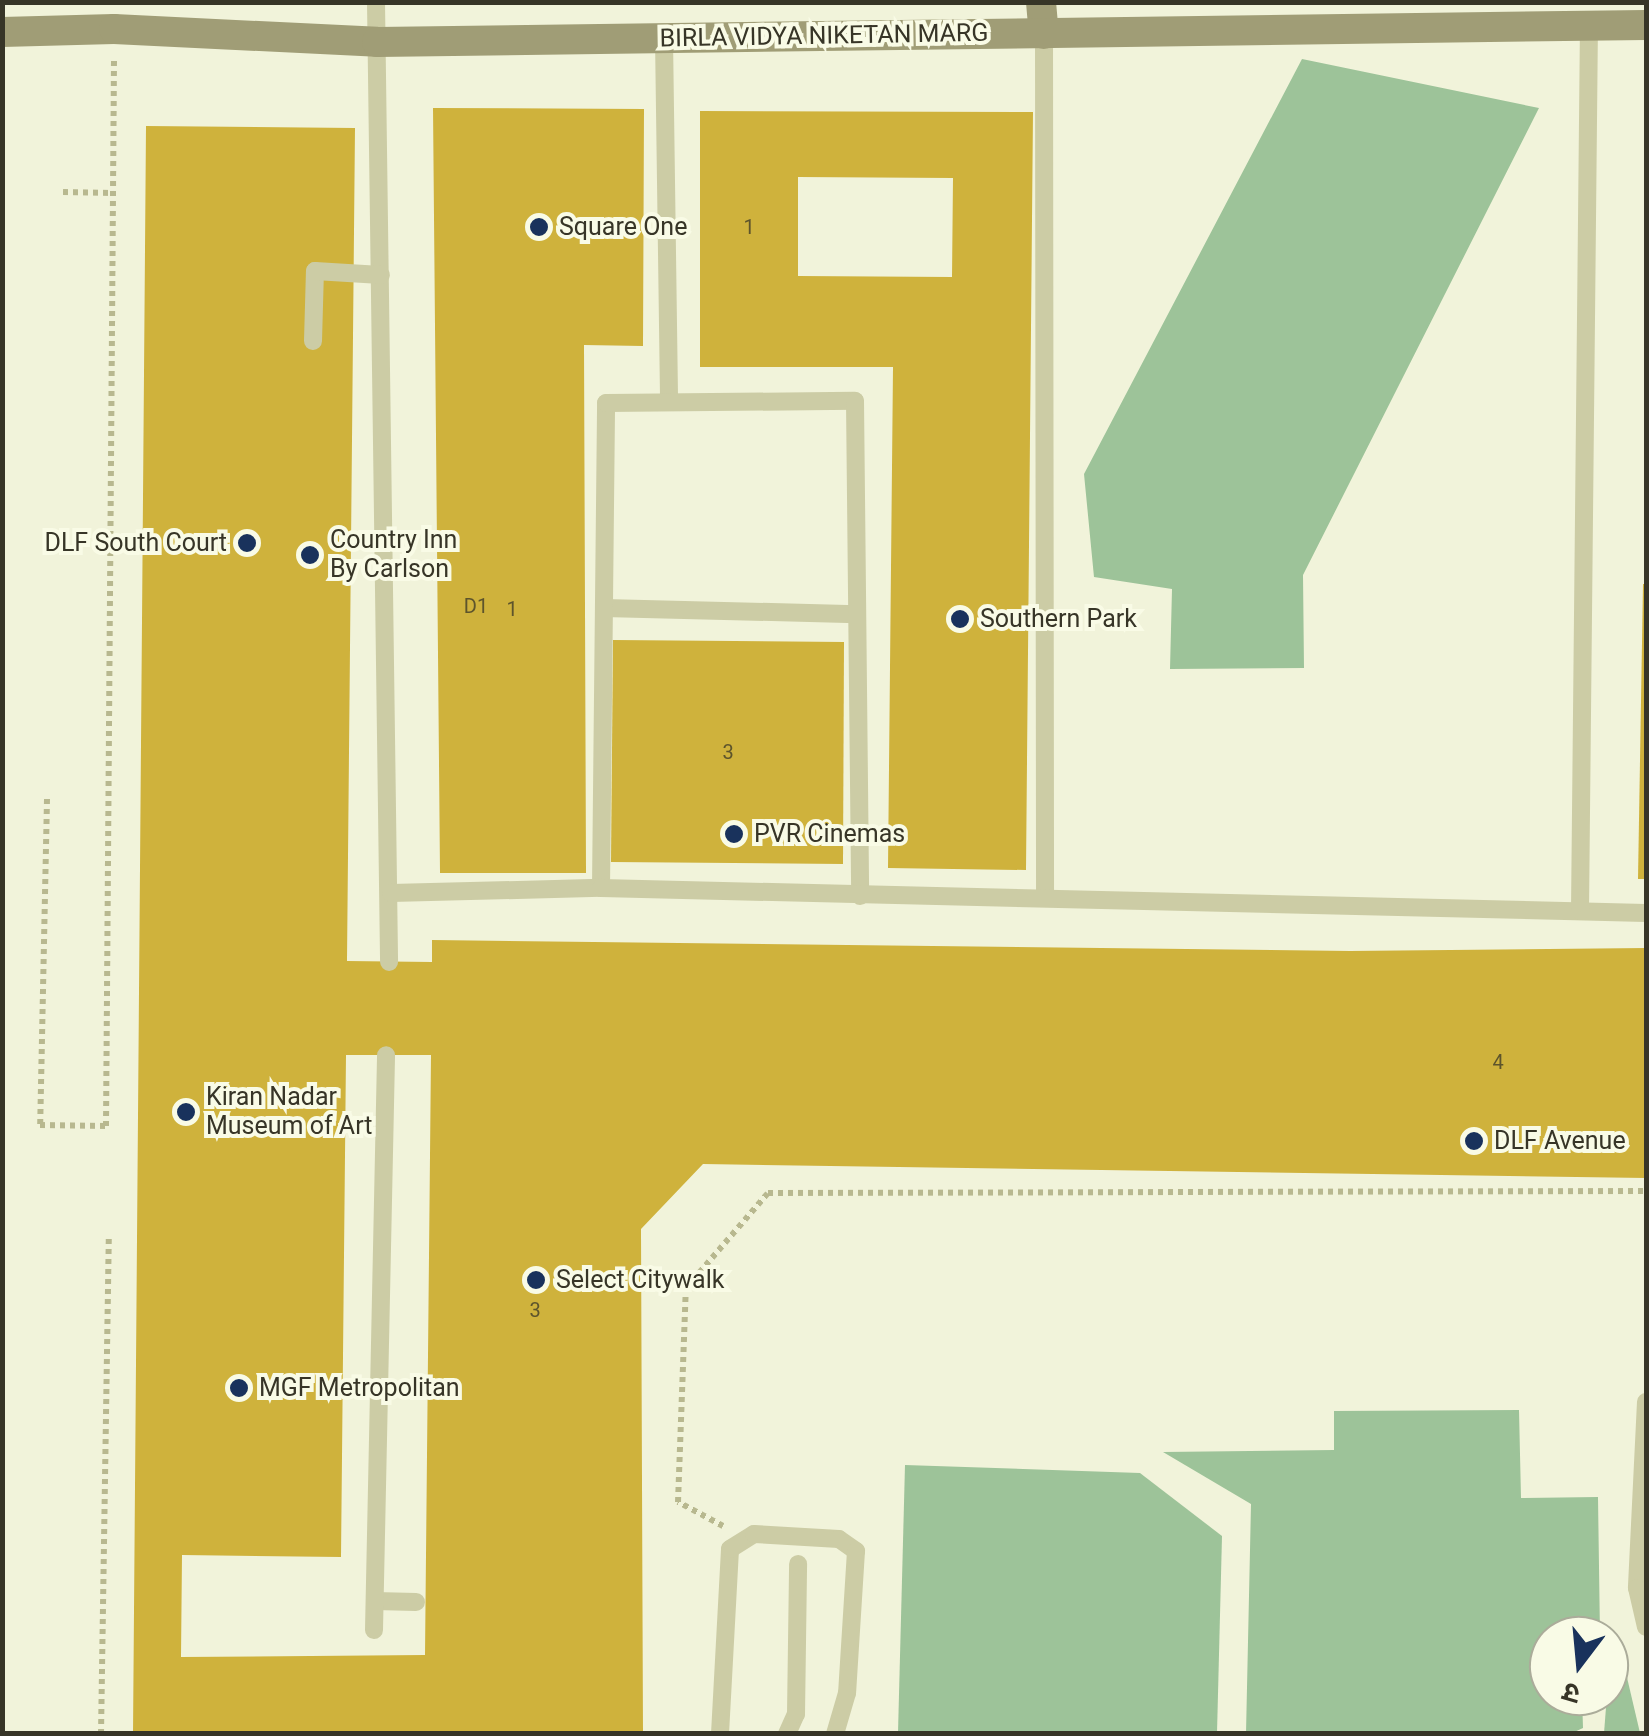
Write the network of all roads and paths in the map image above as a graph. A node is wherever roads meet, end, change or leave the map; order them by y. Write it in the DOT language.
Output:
graph roads {
  1 [pos="376,2"];
  2 [pos="1041,2"];
  3 [pos="1588,14"];
  4 [pos="1646,25"];
  5 [pos="114,29"];
  6 [pos="2,32"];
  7 [pos="1044,34"];
  8 [pos="664,38"];
  9 [pos="378,42"];
  10 [pos="63,192"];
  11 [pos="113,193"];
  12 [pos="381,275"];
  13 [pos="312,342"];
  14 [pos="669,402"];
  15 [pos="604,608"];
  16 [pos="857,614"];
  17 [pos="46,799"];
  18 [pos="600,888"];
  19 [pos="391,893"];
  20 [pos="860,896"];
  21 [pos="1045,898"];
  22 [pos="1580,910"];
  23 [pos="1646,913"];
  24 [pos="389,962"];
  25 [pos="386,1055"];
  26 [pos="1646,1191"];
  27 [pos="109,1236"];
  28 [pos="1646,1402"];
  29 [pos="742,1536"];
  30 [pos="798,1564"];
  31 [pos="1642,1588"];
  32 [pos="375,1601"];
  33 [pos="416,1602"];
  34 [pos="1646,1627"];
  35 [pos="374,1630"];
  36 [pos="101,1734"];
  37 [pos="720,1734"];
  38 [pos="787,1734"];
  39 [pos="835,1734"];
  1 -- 9 [label="lane"];
  2 -- 7 [label="street"];
  3 -- 4 [label="street, BIRLA VIDYA NIKETAN MARG"];
  3 -- 7 [label="street, BIRLA VIDYA NIKETAN MARG"];
  3 -- 22 [label="lane"];
  5 -- 6 [label="street, BIRLA VIDYA NIKETAN MARG"];
  5 -- 9 [label="street, BIRLA VIDYA NIKETAN MARG"];
  5 -- 11 [label="path"];
  7 -- 8 [label="street, BIRLA VIDYA NIKETAN MARG"];
  7 -- 21 [label="lane"];
  8 -- 9 [label="street, BIRLA VIDYA NIKETAN MARG"];
  8 -- 14 [label="lane"];
  9 -- 12 [label="lane"];
  10 -- 11 [label="path"];
  11 -- 17 [label="path"];
  12 -- 13 [label="lane"];
  12 -- 19 [label="lane"];
  14 -- 15 [label="lane"];
  14 -- 16 [label="lane"];
  15 -- 16 [label="lane"];
  15 -- 18 [label="lane"];
  16 -- 20 [label="lane"];
  18 -- 19 [label="lane"];
  18 -- 20 [label="lane"];
  19 -- 24 [label="lane"];
  20 -- 21 [label="lane"];
  21 -- 22 [label="lane"];
  22 -- 23 [label="lane"];
  25 -- 32 [label="lane"];
  26 -- 29 [label="path"];
  27 -- 36 [label="path"];
  28 -- 31 [label="lane"];
  29 -- 37 [label="lane"];
  29 -- 39 [label="lane"];
  30 -- 38 [label="lane"];
  31 -- 34 [label="lane"];
  32 -- 33 [label="lane"];
  32 -- 35 [label="lane"];
}
